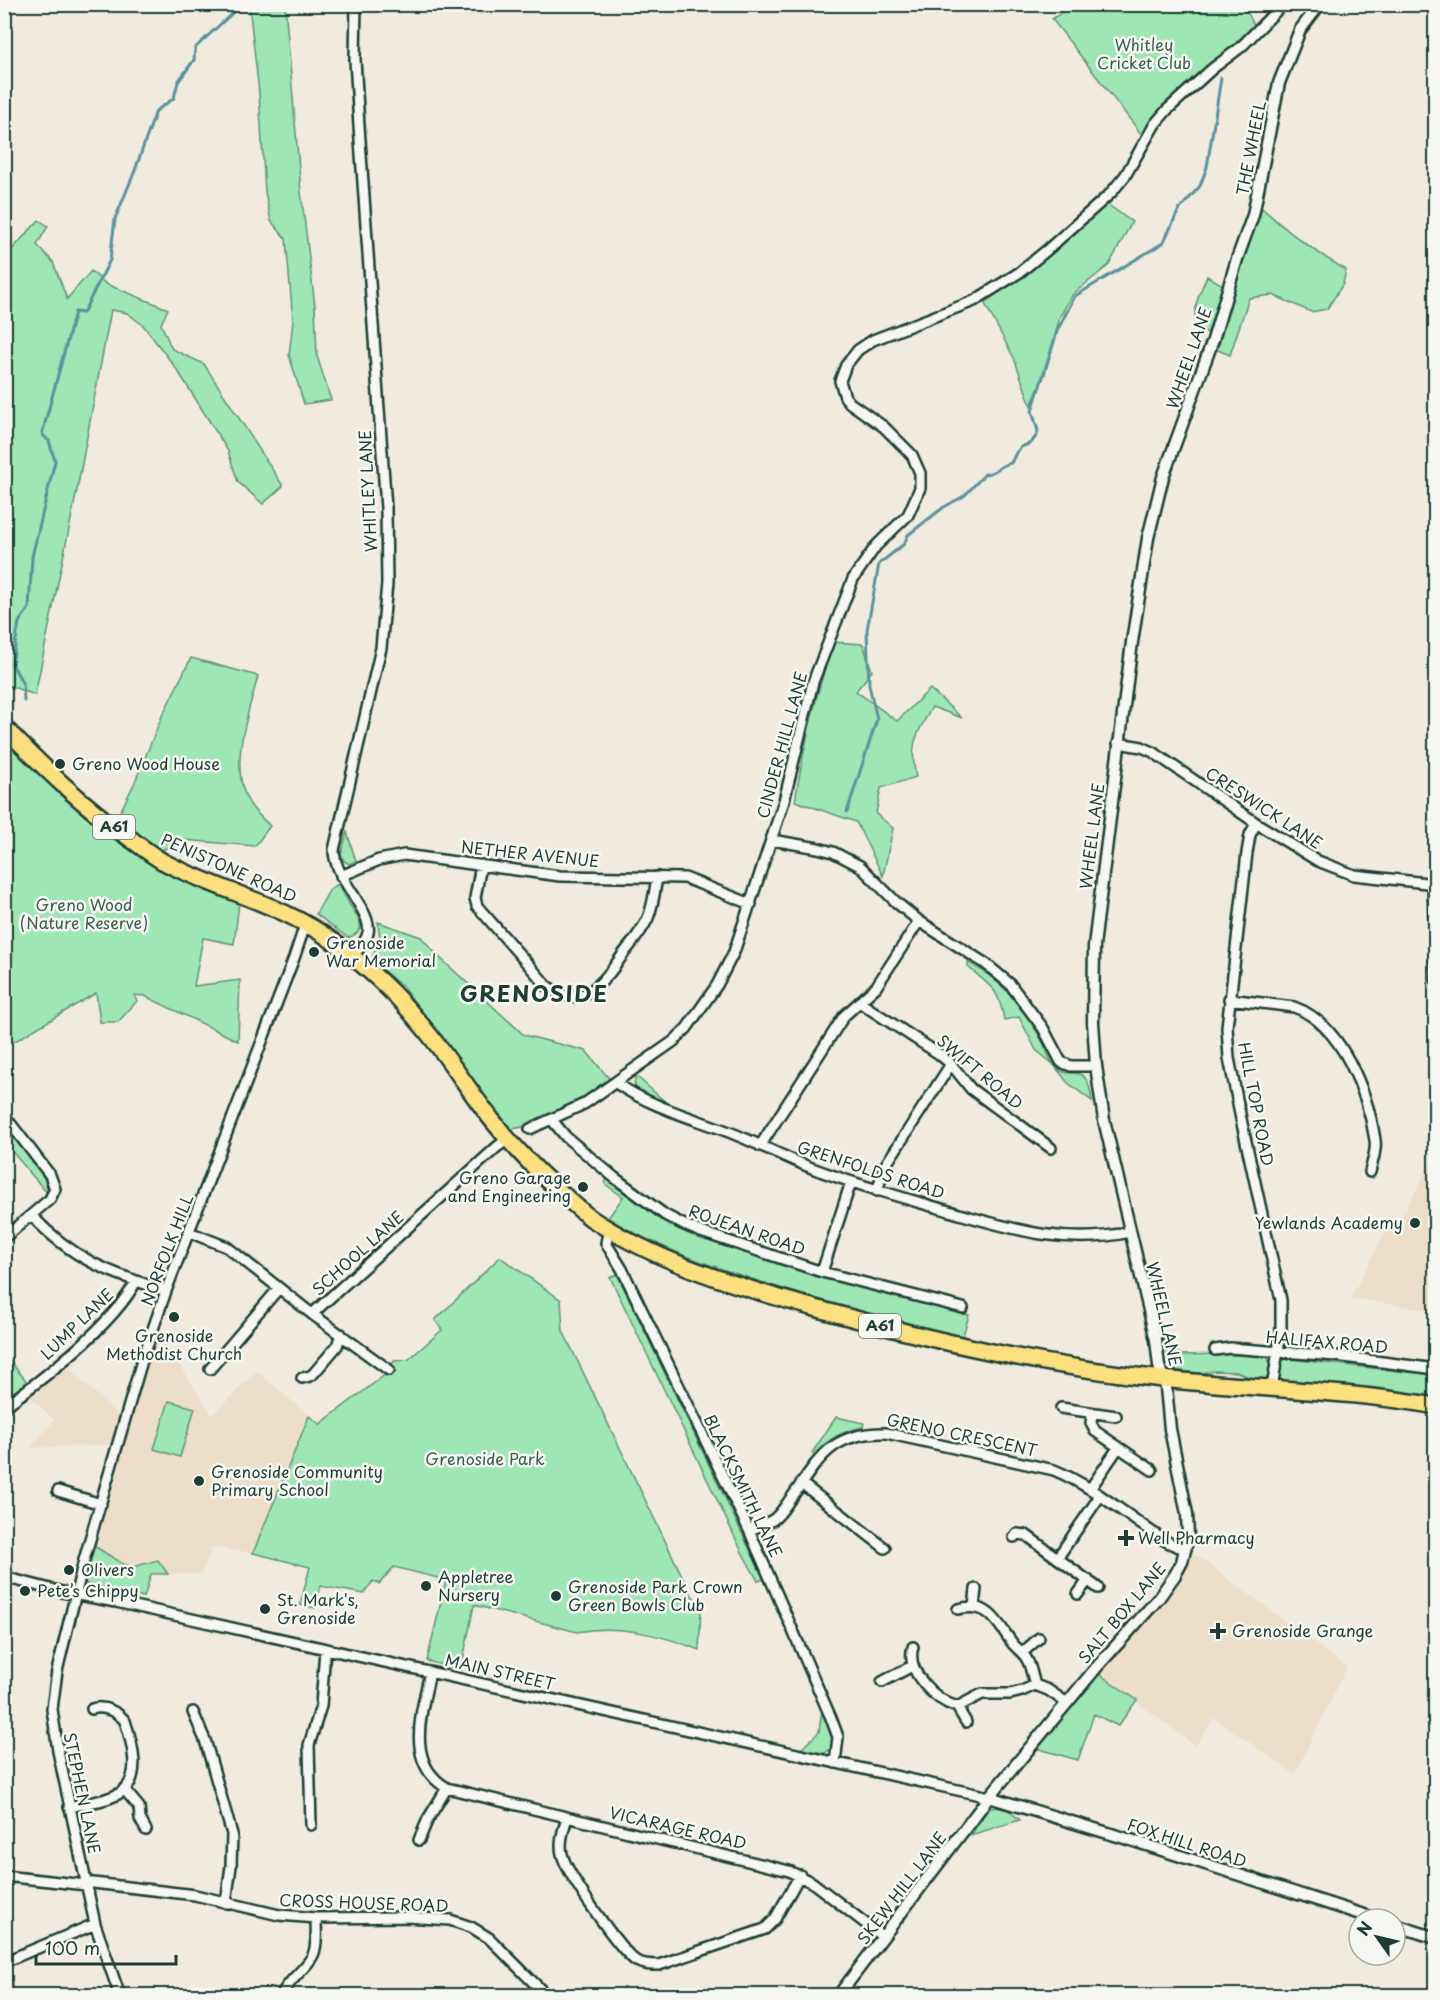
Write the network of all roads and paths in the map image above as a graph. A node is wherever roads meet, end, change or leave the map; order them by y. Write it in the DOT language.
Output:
graph roads {
  1 [pos="356,4"];
  2 [pos="1283,4"];
  3 [pos="1320,4"];
  4 [pos="1224,303"];
  5 [pos="4,727"];
  6 [pos="1118,743"];
  7 [pos="1257,824"];
  8 [pos="772,840"];
  9 [pos="481,865"];
  10 [pos="341,876"];
  11 [pos="657,877"];
  12 [pos="1434,884"];
  13 [pos="751,904"];
  14 [pos="919,921"];
  15 [pos="306,922"];
  16 [pos="352,957"];
  17 [pos="1436,980"];
  18 [pos="1229,999"];
  19 [pos="858,1002"];
  20 [pos="951,1064"];
  21 [pos="1096,1066"];
  22 [pos="616,1083"];
  23 [pos="4,1115"];
  24 [pos="552,1120"];
  25 [pos="530,1129"];
  26 [pos="508,1140"];
  27 [pos="760,1146"];
  28 [pos="1051,1148"];
  29 [pos="1371,1172"];
  30 [pos="851,1182"];
  31 [pos="877,1191"];
  32 [pos="32,1215"];
  33 [pos="609,1229"];
  34 [pos="189,1232"];
  35 [pos="1130,1232"];
  36 [pos="5,1238"];
  37 [pos="822,1272"];
  38 [pos="136,1281"];
  39 [pos="279,1288"];
  40 [pos="166,1291"];
  41 [pos="963,1308"];
  42 [pos="312,1314"];
  43 [pos="341,1334"];
  44 [pos="1215,1350"];
  45 [pos="1277,1352"];
  46 [pos="210,1368"];
  47 [pos="1436,1369"];
  48 [pos="389,1370"];
  49 [pos="302,1378"];
  50 [pos="1164,1379"];
  51 [pos="1272,1388"];
  52 [pos="1436,1406"];
  53 [pos="4,1407"];
  54 [pos="1061,1408"];
  55 [pos="1092,1414"];
  56 [pos="1116,1416"];
  57 [pos="1118,1448"];
  58 [pos="1152,1470"];
  59 [pos="801,1483"];
  60 [pos="1090,1489"];
  61 [pos="58,1491"];
  62 [pos="1100,1496"];
  63 [pos="101,1504"];
  64 [pos="749,1530"];
  65 [pos="1014,1537"];
  66 [pos="885,1548"];
  67 [pos="1186,1550"];
  68 [pos="1058,1557"];
  69 [pos="4,1577"];
  70 [pos="1088,1580"];
  71 [pos="1098,1588"];
  72 [pos="976,1589"];
  73 [pos="76,1594"];
  74 [pos="1078,1594"];
  75 [pos="974,1606"];
  76 [pos="958,1610"];
  77 [pos="1039,1638"];
  78 [pos="913,1647"];
  79 [pos="325,1649"];
  80 [pos="1022,1653"];
  81 [pos="912,1666"];
  82 [pos="430,1672"];
  83 [pos="882,1682"];
  84 [pos="1035,1685"];
  85 [pos="1067,1703"];
  86 [pos="957,1707"];
  87 [pos="92,1709"];
  88 [pos="193,1712"];
  89 [pos="966,1722"];
  90 [pos="835,1763"];
  91 [pos="447,1788"];
  92 [pos="124,1789"];
  93 [pos="989,1797"];
  94 [pos="69,1807"];
  95 [pos="567,1817"];
  96 [pos="311,1825"];
  97 [pos="146,1830"];
  98 [pos="419,1840"];
  99 [pos="800,1875"];
  100 [pos="4,1876"];
  101 [pos="86,1883"];
  102 [pos="226,1903"];
  103 [pos="1347,1910"];
  104 [pos="316,1918"];
  105 [pos="95,1924"];
  106 [pos="1407,1929"];
  107 [pos="883,1937"];
  108 [pos="1436,1938"];
  109 [pos="4,1962"];
  110 [pos="120,1995"];
  111 [pos="281,1995"];
  112 [pos="547,1995"];
  113 [pos="838,1995"];
  1 -- 10 [label="street, WHITLEY LANE"];
  2 -- 8 [label="street, CINDER HILL LANE"];
  3 -- 4 [label="street, THE WHEEL"];
  4 -- 6 [label="street, WHEEL LANE"];
  5 -- 15 [label="highway, PENISTONE ROAD / A61"];
  6 -- 7 [label="street, CRESWICK LANE"];
  6 -- 21 [label="street, WHEEL LANE"];
  7 -- 12 [label="street, CRESWICK LANE"];
  7 -- 18 [label="street, HILL TOP ROAD"];
  8 -- 13 [label="street, CINDER HILL LANE"];
  8 -- 14 [label="street"];
  9 -- 10 [label="street, NETHER AVENUE"];
  9 -- 11 [label="street, NETHER AVENUE"];
  9 -- 11 [label="street"];
  10 -- 16 [label="street, WHITLEY LANE"];
  11 -- 13 [label="street, NETHER AVENUE"];
  12 -- 17 [label="street"];
  13 -- 22 [label="street, CINDER HILL LANE"];
  14 -- 19 [label="street"];
  14 -- 21 [label="street"];
  15 -- 16 [label="highway, A61"];
  15 -- 34 [label="street, NORFOLK HILL"];
  16 -- 26 [label="highway, A61"];
  18 -- 29 [label="street"];
  18 -- 45 [label="street, HILL TOP ROAD"];
  19 -- 20 [label="street, SWIFT ROAD"];
  19 -- 27 [label="street"];
  20 -- 28 [label="street, SWIFT ROAD"];
  20 -- 31 [label="street"];
  21 -- 35 [label="street, WHEEL LANE"];
  22 -- 24 [label="street, CINDER HILL LANE"];
  22 -- 27 [label="street, GRENFOLDS ROAD"];
  23 -- 32 [label="street"];
  24 -- 25 [label="street, CINDER HILL LANE"];
  24 -- 37 [label="street, ROJEAN ROAD"];
  26 -- 33 [label="highway, A61"];
  26 -- 42 [label="street, SCHOOL LANE"];
  27 -- 30 [label="street, GRENFOLDS ROAD"];
  30 -- 31 [label="street, GRENFOLDS ROAD"];
  30 -- 37 [label="street"];
  31 -- 35 [label="street, GRENFOLDS ROAD"];
  32 -- 36 [label="street"];
  32 -- 38 [label="street"];
  33 -- 50 [label="highway, A61"];
  33 -- 64 [label="street, BLACKSMITH LANE"];
  34 -- 39 [label="street, SCHOOL LANE"];
  34 -- 40 [label="street, NORFOLK HILL"];
  35 -- 50 [label="street, WHEEL LANE"];
  37 -- 41 [label="street, ROJEAN ROAD"];
  38 -- 40 [label="street"];
  38 -- 53 [label="street, LUMP LANE"];
  39 -- 42 [label="street, SCHOOL LANE"];
  39 -- 46 [label="street"];
  40 -- 63 [label="street, NORFOLK HILL"];
  42 -- 43 [label="street"];
  43 -- 48 [label="street"];
  43 -- 49 [label="street"];
  44 -- 45 [label="street, HALIFAX ROAD"];
  45 -- 47 [label="street, HALIFAX ROAD"];
  45 -- 51 [label="street, HILL TOP ROAD"];
  50 -- 51 [label="highway, A61"];
  50 -- 67 [label="street, SALT BOX LANE"];
  51 -- 52 [label="highway, A61"];
  54 -- 55 [label="street"];
  55 -- 56 [label="street"];
  55 -- 57 [label="street"];
  57 -- 58 [label="street"];
  57 -- 60 [label="street"];
  59 -- 60 [label="street, GRENO CRESCENT"];
  59 -- 64 [label="street, GRENO CRESCENT"];
  59 -- 66 [label="street"];
  60 -- 62 [label="street, GRENO CRESCENT"];
  61 -- 63 [label="street"];
  62 -- 67 [label="street, GRENO CRESCENT"];
  62 -- 68 [label="street"];
  63 -- 73 [label="street, NORFOLK HILL"];
  64 -- 90 [label="street, BLACKSMITH LANE"];
  65 -- 68 [label="street"];
  67 -- 85 [label="street, SALT BOX LANE"];
  68 -- 70 [label="street"];
  69 -- 73 [label="street, MAIN STREET"];
  70 -- 71 [label="street"];
  70 -- 74 [label="street"];
  72 -- 75 [label="street"];
  73 -- 79 [label="street, MAIN STREET"];
  73 -- 94 [label="street, STEPHEN LANE"];
  75 -- 76 [label="street"];
  75 -- 80 [label="street"];
  77 -- 80 [label="street"];
  78 -- 81 [label="street"];
  79 -- 82 [label="street, MAIN STREET"];
  79 -- 96 [label="street"];
  80 -- 84 [label="street"];
  81 -- 83 [label="street"];
  81 -- 86 [label="street"];
  82 -- 90 [label="street, MAIN STREET"];
  82 -- 91 [label="street, VICARAGE ROAD"];
  84 -- 85 [label="street"];
  84 -- 86 [label="street"];
  85 -- 93 [label="street, SALT BOX LANE"];
  86 -- 89 [label="street"];
  87 -- 92 [label="street"];
  88 -- 102 [label="street"];
  90 -- 93 [label="street, MAIN STREET"];
  91 -- 95 [label="street, VICARAGE ROAD"];
  91 -- 98 [label="street"];
  92 -- 94 [label="street"];
  92 -- 97 [label="street"];
  93 -- 103 [label="street, FOX HILL ROAD"];
  93 -- 107 [label="street, SKEW HILL LANE"];
  94 -- 101 [label="street, STEPHEN LANE"];
  95 -- 99 [label="street, VICARAGE ROAD"];
  95 -- 99 [label="street"];
  99 -- 107 [label="street, VICARAGE ROAD"];
  100 -- 101 [label="street, CROSS HOUSE ROAD"];
  101 -- 102 [label="street, CROSS HOUSE ROAD"];
  101 -- 105 [label="street, STEPHEN LANE"];
  102 -- 104 [label="street, CROSS HOUSE ROAD"];
  104 -- 111 [label="street"];
  104 -- 112 [label="street, CROSS HOUSE ROAD"];
  105 -- 109 [label="street"];
  105 -- 110 [label="street, STEPHEN LANE"];
  106 -- 108 [label="street"];
  107 -- 113 [label="street, SKEW HILL LANE"];
}
